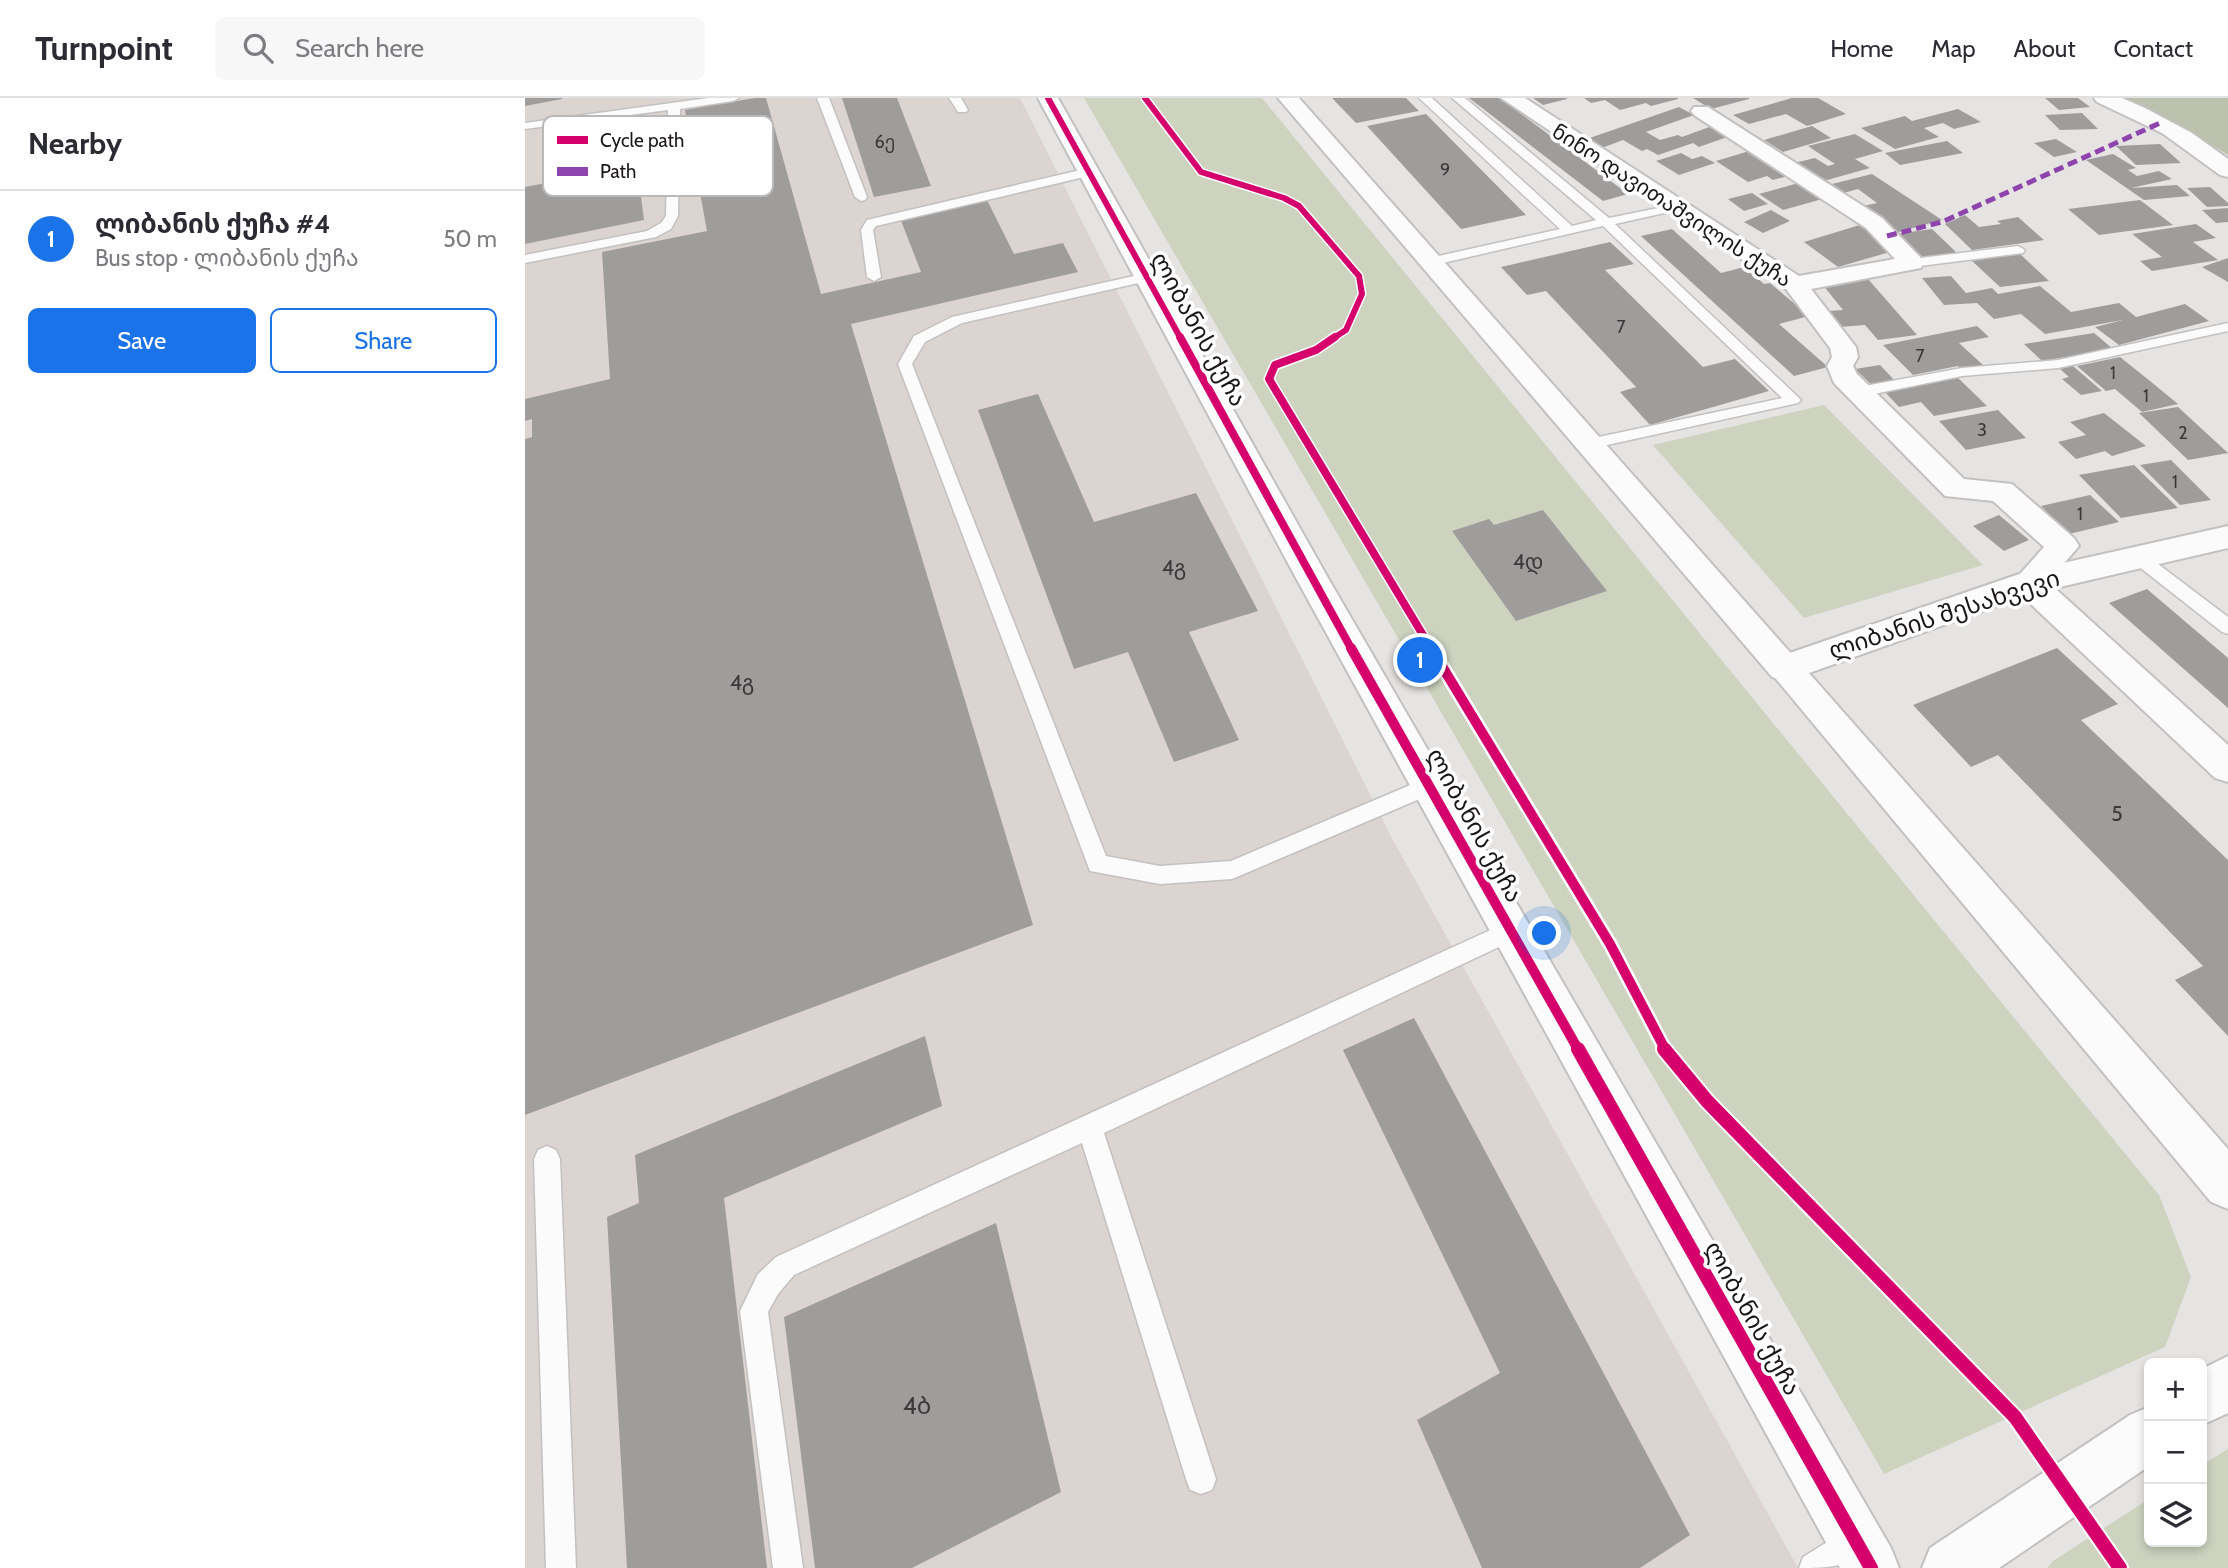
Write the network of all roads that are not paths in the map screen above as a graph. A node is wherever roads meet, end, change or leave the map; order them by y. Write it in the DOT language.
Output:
graph roads {
  1 [pos="733,98"];
  2 [pos="823,98"];
  3 [pos="955,98"];
  4 [pos="1048,98"];
  5 [pos="1288,98"];
  6 [pos="1425,98"];
  7 [pos="1458,98"];
  8 [pos="1511,98"];
  9 [pos="2104,98"];
  10 [pos="674,105"];
  11 [pos="962,110"];
  12 [pos="1701,111"];
  13 [pos="596,116"];
  14 [pos="674,116"];
  15 [pos="543,123"];
  16 [pos="525,126"];
  17 [pos="2228,170"];
  18 [pos="1089,172"];
  19 [pos="672,196"];
  20 [pos="861,197"];
  21 [pos="1674,207"];
  22 [pos="1606,222"];
  23 [pos="1569,230"];
  24 [pos="2018,250"];
  25 [pos="525,260"];
  26 [pos="1430,262"];
  27 [pos="1912,263"];
  28 [pos="874,277"];
  29 [pos="1147,277"];
  30 [pos="1795,284"];
  31 [pos="2228,327"];
  32 [pos="1859,392"];
  33 [pos="1589,444"];
  34 [pos="2228,537"];
  35 [pos="2139,558"];
  36 [pos="2028,583"];
  37 [pos="2228,627"];
  38 [pos="1784,667"];
  39 [pos="2228,767"];
  40 [pos="1429,786"];
  41 [pos="1510,931"];
  42 [pos="1089,1126"];
  43 [pos="547,1159"];
  44 [pos="2228,1185"];
  45 [pos="2228,1382"];
  46 [pos="2207,1396"];
  47 [pos="2144,1437"];
  48 [pos="1201,1479"];
  49 [pos="1863,1554"];
  50 [pos="561,1568"];
  51 [pos="788,1568"];
  52 [pos="1814,1568"];
  53 [pos="1950,1568"];
  1 -- 10 [label="lane"];
  2 -- 20 [label="lane"];
  3 -- 11 [label="lane"];
  4 -- 18 [label="street, ლიბანის ქუჩა"];
  5 -- 26 [label="street"];
  6 -- 23 [label="lane"];
  7 -- 22 [label="lane"];
  8 -- 21 [label="street, ნინო დავითაშვილის ქუჩა"];
  9 -- 17 [label="street"];
  10 -- 13 [label="lane"];
  10 -- 14 [label="lane"];
  12 -- 27 [label="street"];
  15 -- 16 [label="lane"];
  18 -- 28 [label="lane"];
  18 -- 29 [label="street, ლიბანის ქუჩა"];
  19 -- 25 [label="lane"];
  21 -- 22 [label="lane"];
  21 -- 30 [label="street, ნინო დავითაშვილის ქუჩა"];
  22 -- 23 [label="lane"];
  22 -- 33 [label="lane"];
  23 -- 26 [label="lane"];
  24 -- 27 [label="lane"];
  26 -- 33 [label="street"];
  27 -- 30 [label="street"];
  29 -- 40 [label="street, ლიბანის ქუჩა"];
  29 -- 40 [label="lane"];
  30 -- 32 [label="street, ნინო დავითაშვილის ქუჩა"];
  31 -- 32 [label="lane"];
  32 -- 36 [label="street, ნინო დავითაშვილის ქუჩა"];
  33 -- 38 [label="street"];
  34 -- 35 [label="street, ლიბანის შესახვევი"];
  35 -- 36 [label="street, ლიბანის შესახვევი"];
  35 -- 37 [label="lane"];
  36 -- 38 [label="street, ლიბანის შესახვევი"];
  36 -- 39 [label="street"];
  38 -- 44 [label="street"];
  40 -- 41 [label="street, ლიბანის ქუჩა"];
  41 -- 42 [label="lane"];
  41 -- 49 [label="street, ლიბანის ქუჩა"];
  42 -- 48 [label="lane"];
  42 -- 51 [label="lane"];
  43 -- 50 [label="lane"];
  45 -- 46 [label="street"];
  47 -- 53 [label="street"];
  49 -- 52 [label="lane"];
}
